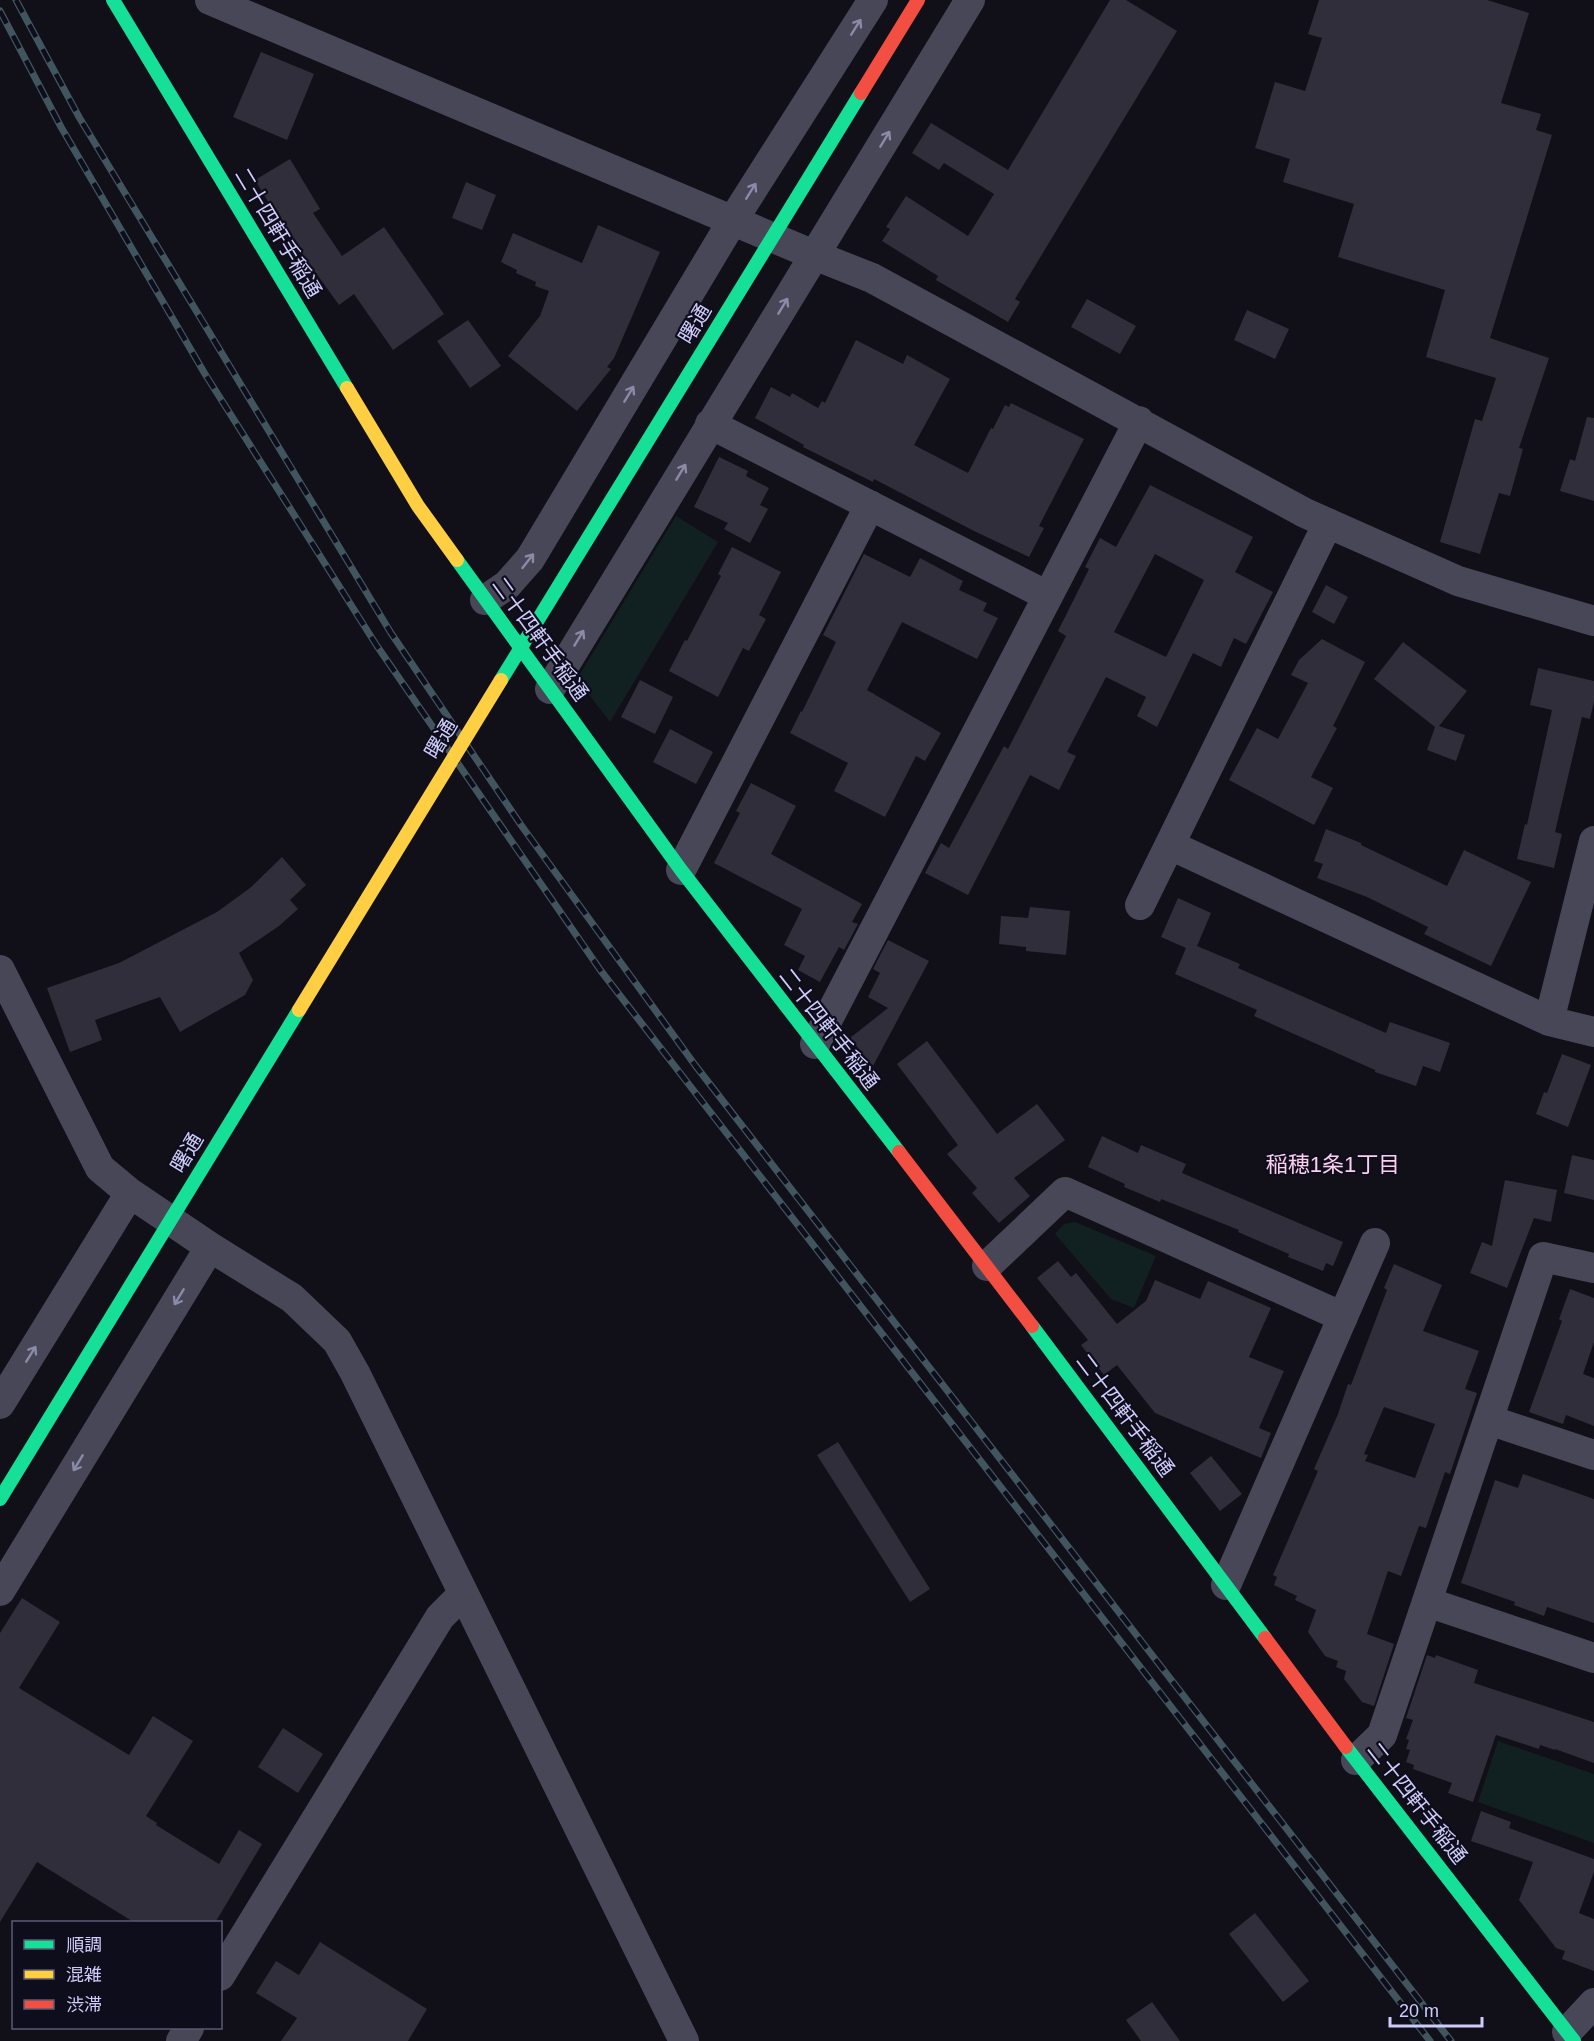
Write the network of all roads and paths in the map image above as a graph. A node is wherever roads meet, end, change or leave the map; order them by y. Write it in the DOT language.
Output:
graph roads {
  1 [pos="210,0"];
  2 [pos="873,0"];
  3 [pos="918,0"];
  4 [pos="970,0"];
  5 [pos="121,3"];
  6 [pos="733,220"];
  7 [pos="814,255"];
  8 [pos="1139,421"];
  9 [pos="710,424"];
  10 [pos="870,505"];
  11 [pos="1328,523"];
  12 [pos="1048,596"];
  13 [pos="485,600"];
  14 [pos="1594,621"];
  15 [pos="550,689"];
  16 [pos="1594,841"];
  17 [pos="1170,845"];
  18 [pos="681,870"];
  19 [pos="1140,905"];
  20 [pos="0,970"];
  21 [pos="1550,1021"];
  22 [pos="1594,1032"];
  23 [pos="815,1044"];
  24 [pos="130,1192"];
  25 [pos="1376,1243"];
  26 [pos="210,1247"];
  27 [pos="987,1266"];
  28 [pos="1594,1268"];
  29 [pos="1343,1317"];
  30 [pos="0,1404"];
  31 [pos="1489,1420"];
  32 [pos="1594,1455"];
  33 [pos="0,1499"];
  34 [pos="1226,1585"];
  35 [pos="0,1590"];
  36 [pos="464,1593"];
  37 [pos="1427,1602"];
  38 [pos="1594,1658"];
  39 [pos="1356,1760"];
  40 [pos="222,1974"];
  41 [pos="1594,2003"];
  42 [pos="1571,2036"];
  43 [pos="684,2041"];
  1 -- 6 [label="street"];
  6 -- 2 [label="street, one-way"];
  3 -- 33 [label="street, 曙通, bridge"];
  7 -- 4 [label="street, one-way"];
  5 -- 13 [label="street, 二十四軒手稲通"];
  6 -- 7 [label="street"];
  13 -- 6 [label="street, one-way"];
  7 -- 8 [label="street"];
  9 -- 7 [label="street, one-way"];
  8 -- 11 [label="street"];
  8 -- 12 [label="street"];
  9 -- 10 [label="street"];
  15 -- 9 [label="street, one-way"];
  10 -- 12 [label="street"];
  10 -- 18 [label="street"];
  11 -- 14 [label="street"];
  11 -- 17 [label="street"];
  12 -- 23 [label="street"];
  13 -- 15 [label="street, 二十四軒手稲通"];
  15 -- 18 [label="street, 二十四軒手稲通"];
  16 -- 21 [label="street"];
  17 -- 19 [label="street"];
  17 -- 21 [label="street"];
  18 -- 23 [label="street, 二十四軒手稲通"];
  20 -- 24 [label="street"];
  21 -- 22 [label="street"];
  23 -- 27 [label="street, 二十四軒手稲通"];
  24 -- 26 [label="street"];
  30 -- 24 [label="street, one-way"];
  25 -- 29 [label="street"];
  26 -- 35 [label="street, one-way"];
  26 -- 36 [label="street"];
  27 -- 29 [label="street"];
  27 -- 34 [label="street, 二十四軒手稲通"];
  28 -- 31 [label="street"];
  29 -- 34 [label="street"];
  31 -- 32 [label="street"];
  31 -- 37 [label="street"];
  34 -- 39 [label="street, 二十四軒手稲通"];
  36 -- 40 [label="street"];
  36 -- 43 [label="street"];
  37 -- 38 [label="street"];
  37 -- 39 [label="street"];
  39 -- 42 [label="street, 二十四軒手稲通"];
  41 -- 42 [label="street"];
}
